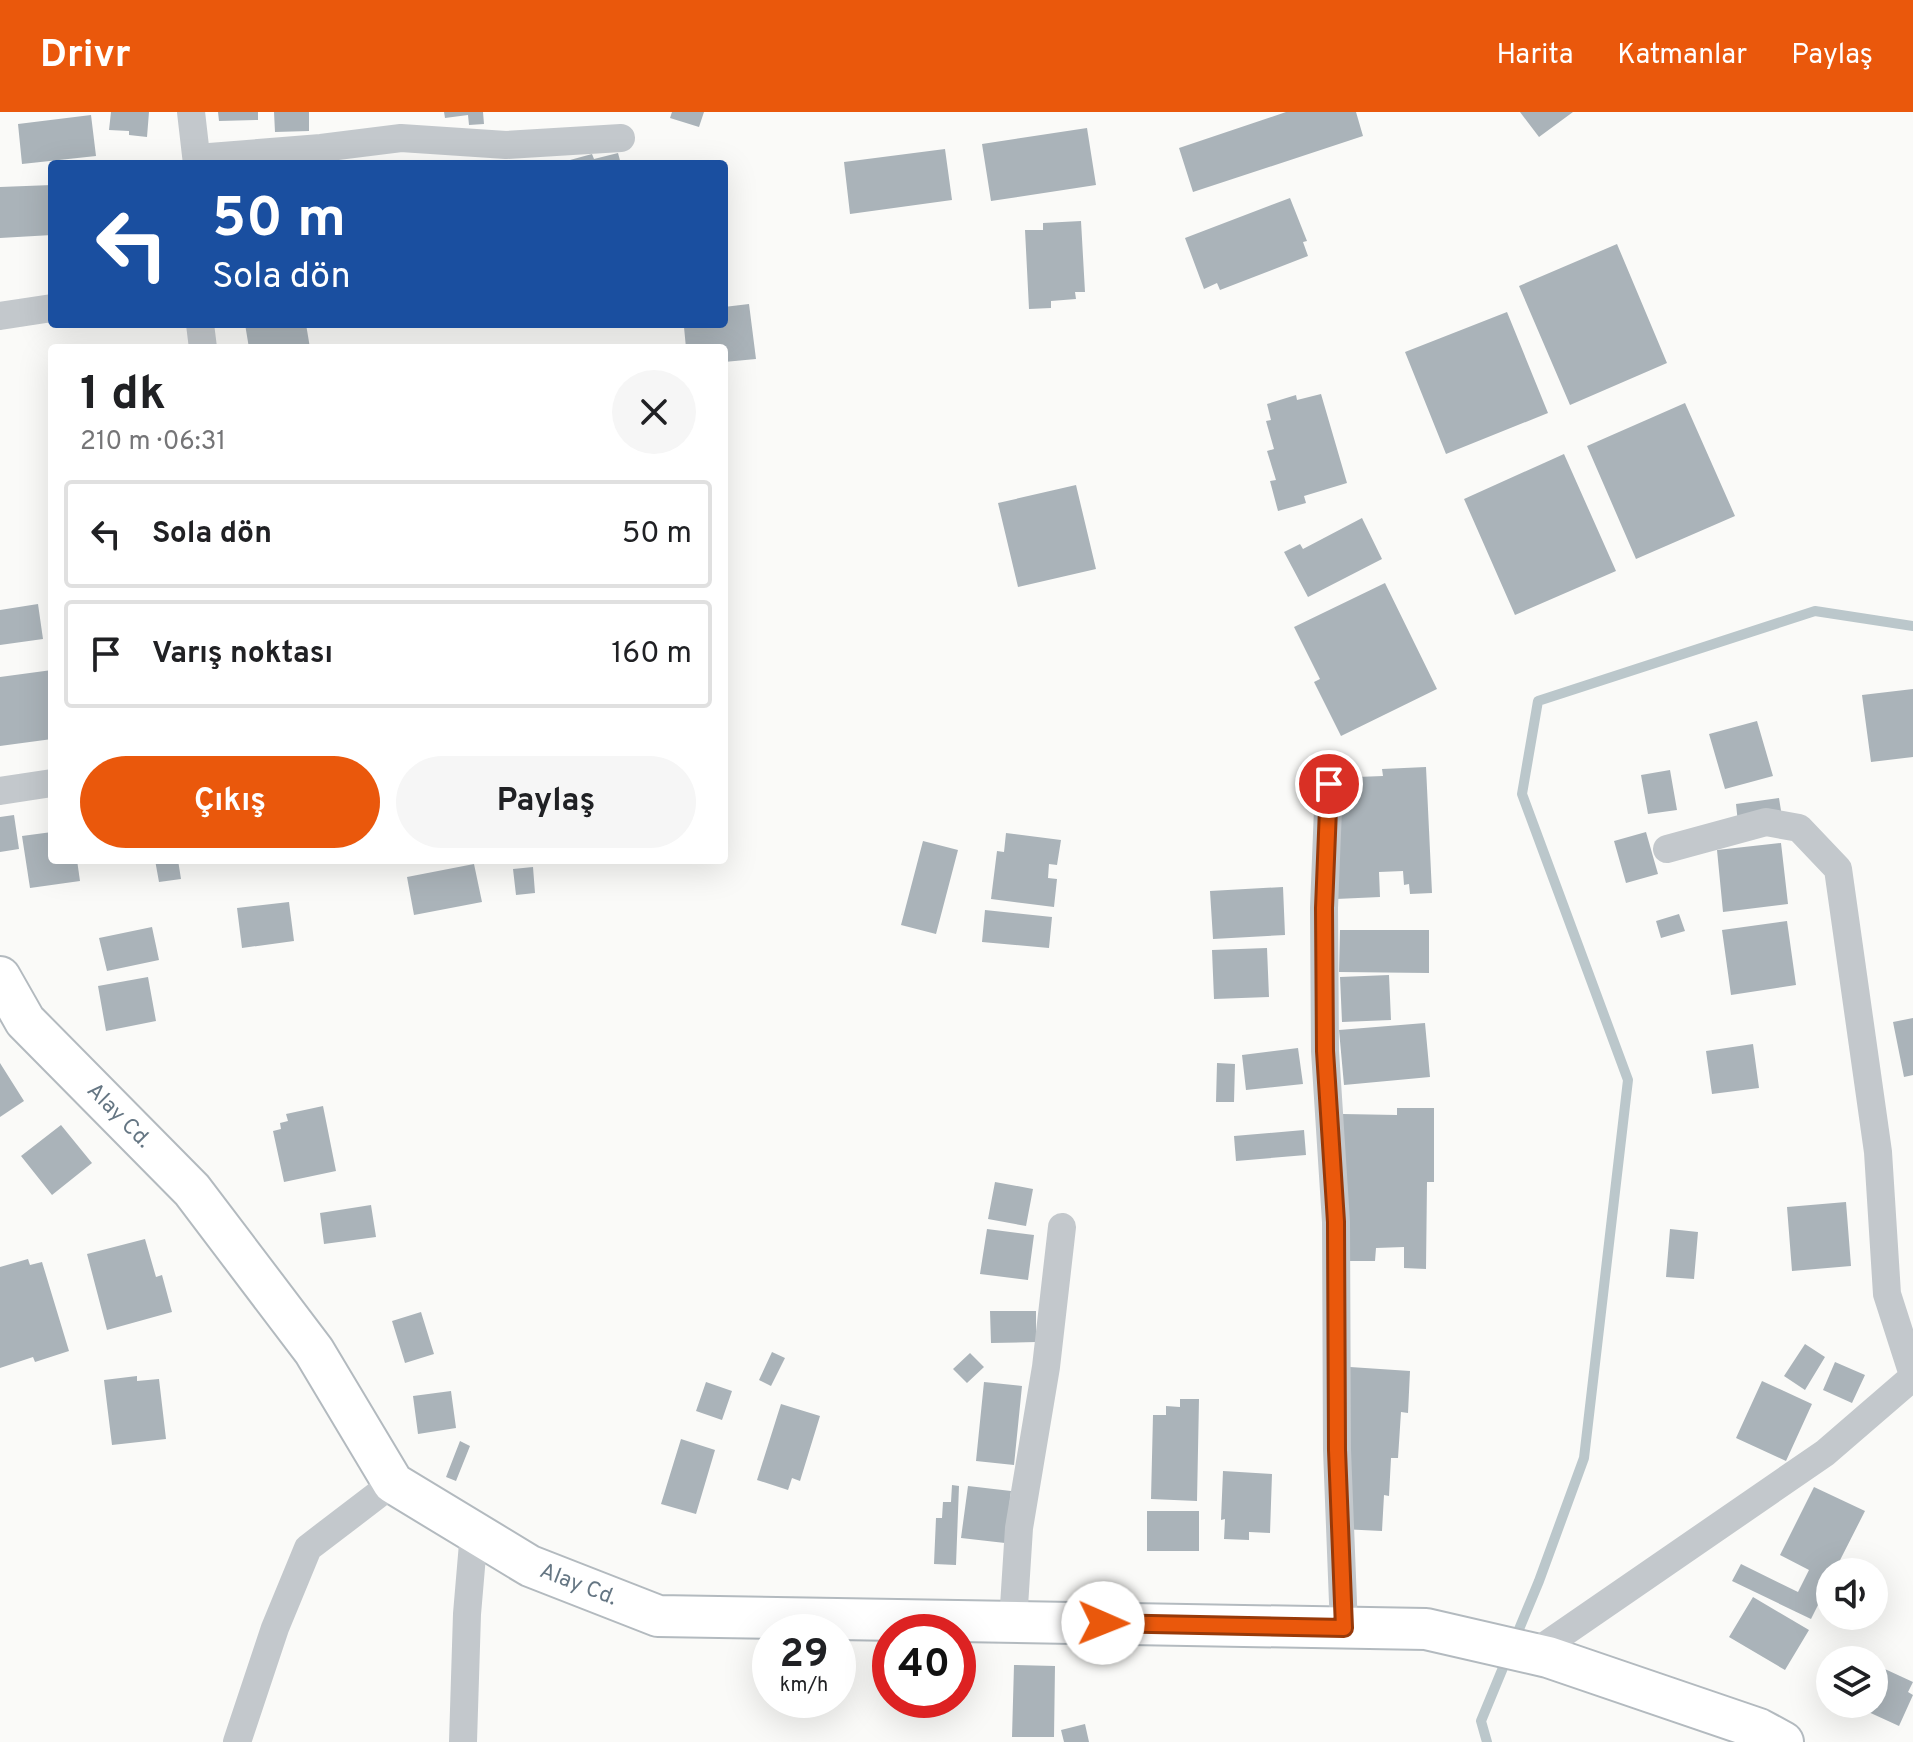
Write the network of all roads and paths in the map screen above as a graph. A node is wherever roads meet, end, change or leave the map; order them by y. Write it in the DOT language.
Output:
graph roads {
  1 [pos="191,112"];
  2 [pos="621,138"];
  3 [pos="197,160"];
  4 [pos="207,160"];
  5 [pos="48,309"];
  6 [pos="0,316"];
  7 [pos="48,784"];
  8 [pos="1329,784"];
  9 [pos="0,791"];
  10 [pos="1667,849"];
  11 [pos="0,977"];
  12 [pos="1062,1227"];
  13 [pos="1913,1376"];
  14 [pos="393,1483"];
  15 [pos="474,1532"];
  16 [pos="1013,1622"];
  17 [pos="1344,1628"];
  18 [pos="1541,1655"];
  19 [pos="237,1742"];
  20 [pos="463,1742"];
  21 [pos="1783,1742"];
  1 -- 3 [label="street"];
  2 -- 4 [label="street"];
  5 -- 6 [label="street"];
  7 -- 9 [label="street"];
  8 -- 17 [label="street"];
  10 -- 13 [label="street"];
  11 -- 14 [label="street, Alay Cd."];
  12 -- 16 [label="street"];
  13 -- 18 [label="street"];
  14 -- 15 [label="street, Alay Cd."];
  14 -- 19 [label="street"];
  15 -- 16 [label="street, Alay Cd."];
  15 -- 20 [label="street"];
  16 -- 17 [label="street, Alay Cd."];
  17 -- 18 [label="street, Alay Cd."];
  18 -- 21 [label="street, Alay Cd."];
}
